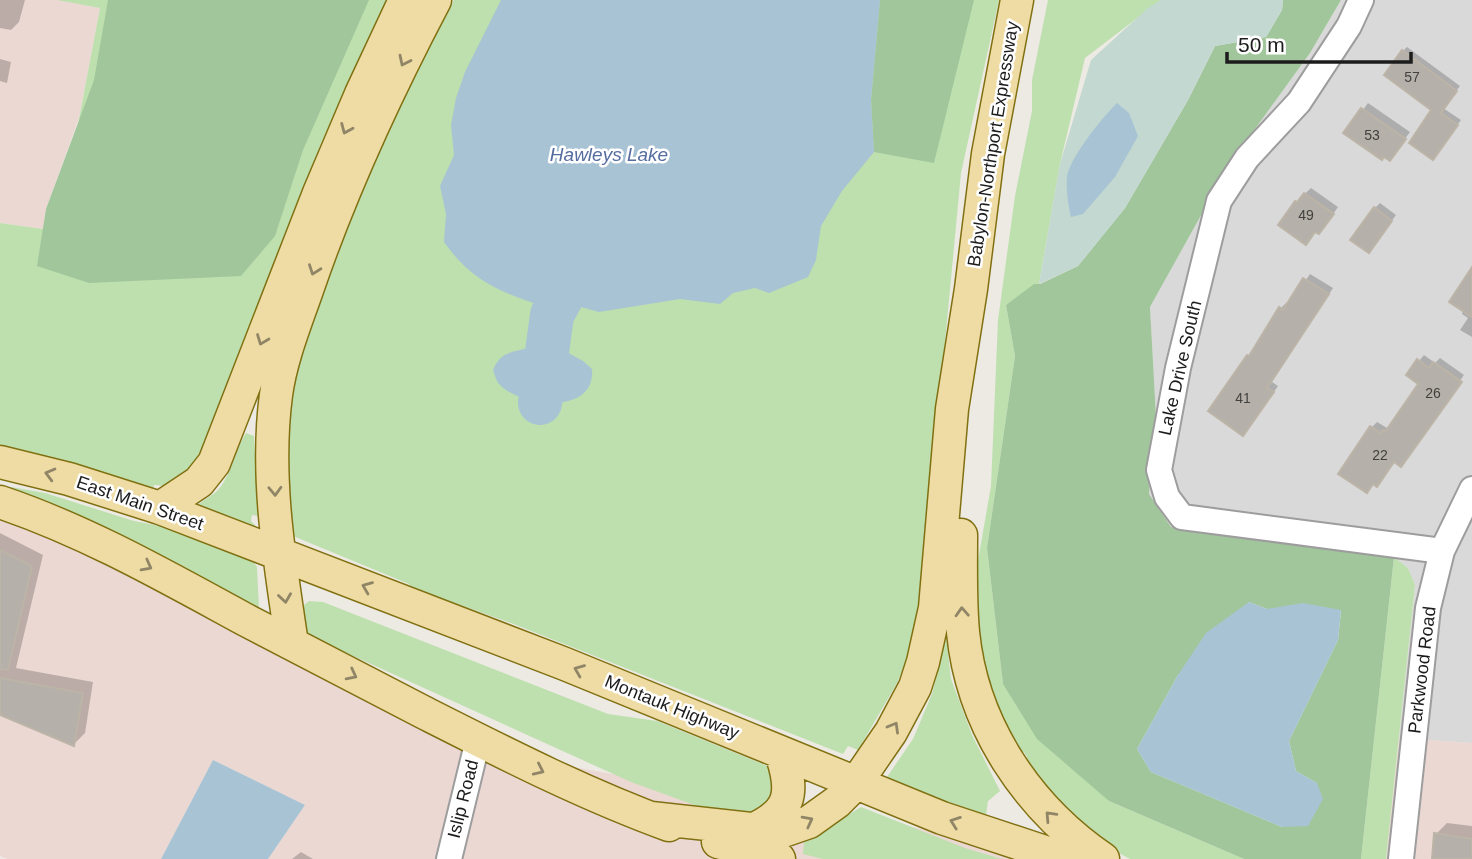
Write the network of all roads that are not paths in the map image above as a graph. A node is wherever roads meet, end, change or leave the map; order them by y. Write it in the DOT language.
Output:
graph roads {
  1 [pos="405,0"];
  2 [pos="435,0"];
  3 [pos="1017,0"];
  4 [pos="1362,0"];
  5 [pos="971,289"];
  6 [pos="0,462"];
  7 [pos="1472,489"];
  8 [pos="0,502"];
  9 [pos="160,508"];
  10 [pos="1441,551"];
  11 [pos="278,553"];
  12 [pos="292,644"];
  13 [pos="478,740"];
  14 [pos="781,753"];
  15 [pos="856,783"];
  16 [pos="651,818"];
  17 [pos="750,831"];
  18 [pos="449,859"];
  19 [pos="779,859"];
  20 [pos="1066,859"];
  21 [pos="1103,859"];
  22 [pos="1401,859"];
  1 -- 9 [label="main road, one-way"];
  2 -- 11 [label="main road, one-way"];
  3 -- 5 [label="main road, Babylon-Northport Expressway"];
  4 -- 10 [label="street, Lake Drive South"];
  15 -- 5 [label="main road, one-way"];
  21 -- 5 [label="main road, one-way"];
  9 -- 6 [label="main road, East Main Street, one-way"];
  7 -- 10 [label="street, Parkwood Road"];
  8 -- 12 [label="main road, one-way"];
  9 -- 11 [label="main road, East Main Street"];
  10 -- 22 [label="street, Parkwood Road"];
  11 -- 12 [label="main road, one-way"];
  14 -- 11 [label="main road, Montauk Highway, one-way"];
  12 -- 13 [label="main road, one-way"];
  13 -- 16 [label="main road, one-way"];
  13 -- 18 [label="street, Islip Road"];
  14 -- 15 [label="main road, Montauk Highway"];
  14 -- 17 [label="main road"];
  17 -- 15 [label="main road, one-way"];
  20 -- 15 [label="main road, Montauk Highway, one-way"];
  16 -- 17 [label="main road"];
  16 -- 19 [label="main road"];
}
